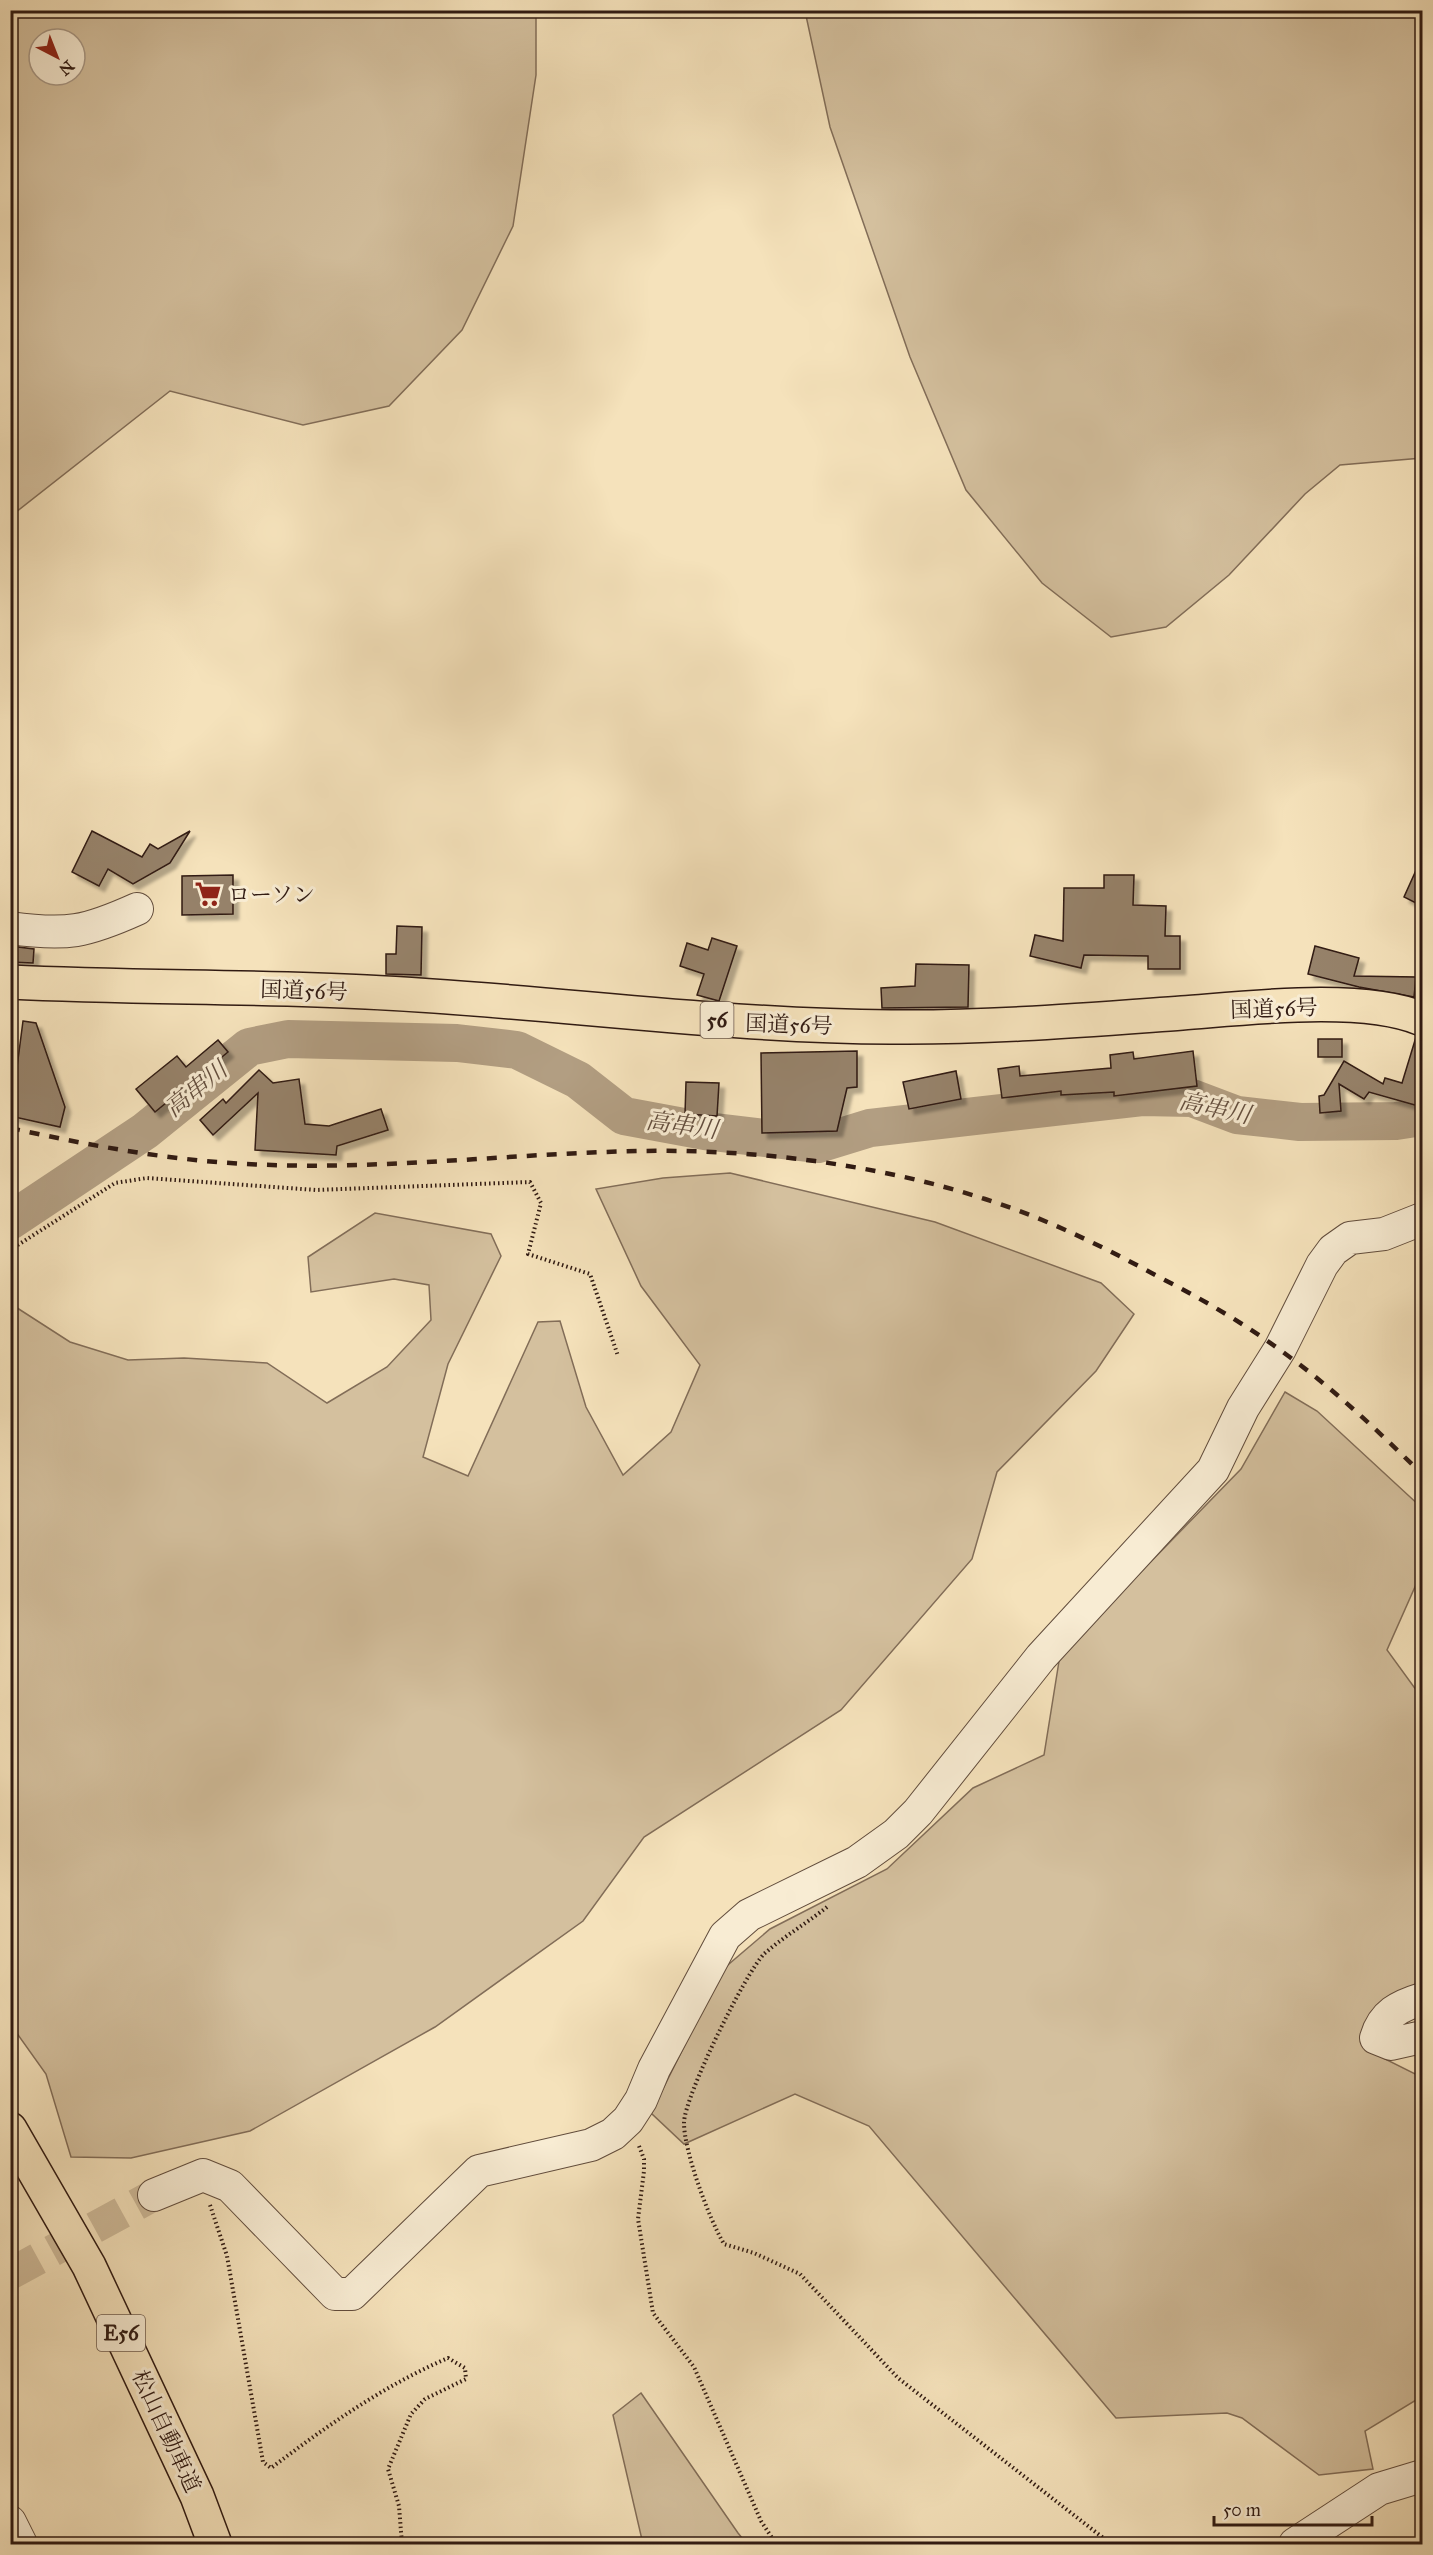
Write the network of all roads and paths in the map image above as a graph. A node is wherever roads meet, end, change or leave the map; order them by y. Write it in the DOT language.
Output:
graph roads {
  1 [pos="137,909"];
  2 [pos="10,928"];
  3 [pos="10,982"];
  4 [pos="1422,1019"];
  5 [pos="1422,1219"];
  6 [pos="10,1250"];
  7 [pos="618,1356"];
  8 [pos="836,1901"];
  9 [pos="1422,1999"];
  10 [pos="1422,2037"];
  11 [pos="628,2120"];
  12 [pos="10,2129"];
  13 [pos="193,2179"];
  14 [pos="154,2195"];
  15 [pos="1422,2476"];
  16 [pos="10,2522"];
  17 [pos="21,2544"];
  18 [pos="215,2544"];
  19 [pos="402,2544"];
  20 [pos="776,2544"];
  21 [pos="1111,2544"];
  22 [pos="1295,2544"];
  1 -- 2 [label="street"];
  3 -- 4 [label="highway, 国道56号 / 56"];
  5 -- 11 [label="street"];
  6 -- 7 [label="path"];
  8 -- 21 [label="path"];
  9 -- 10 [label="street"];
  11 -- 13 [label="street"];
  11 -- 20 [label="path"];
  12 -- 18 [label="highway, 松山自動車道 / E56"];
  13 -- 14 [label="street"];
  13 -- 19 [label="path"];
  15 -- 22 [label="street"];
  16 -- 17 [label="street"];
}
